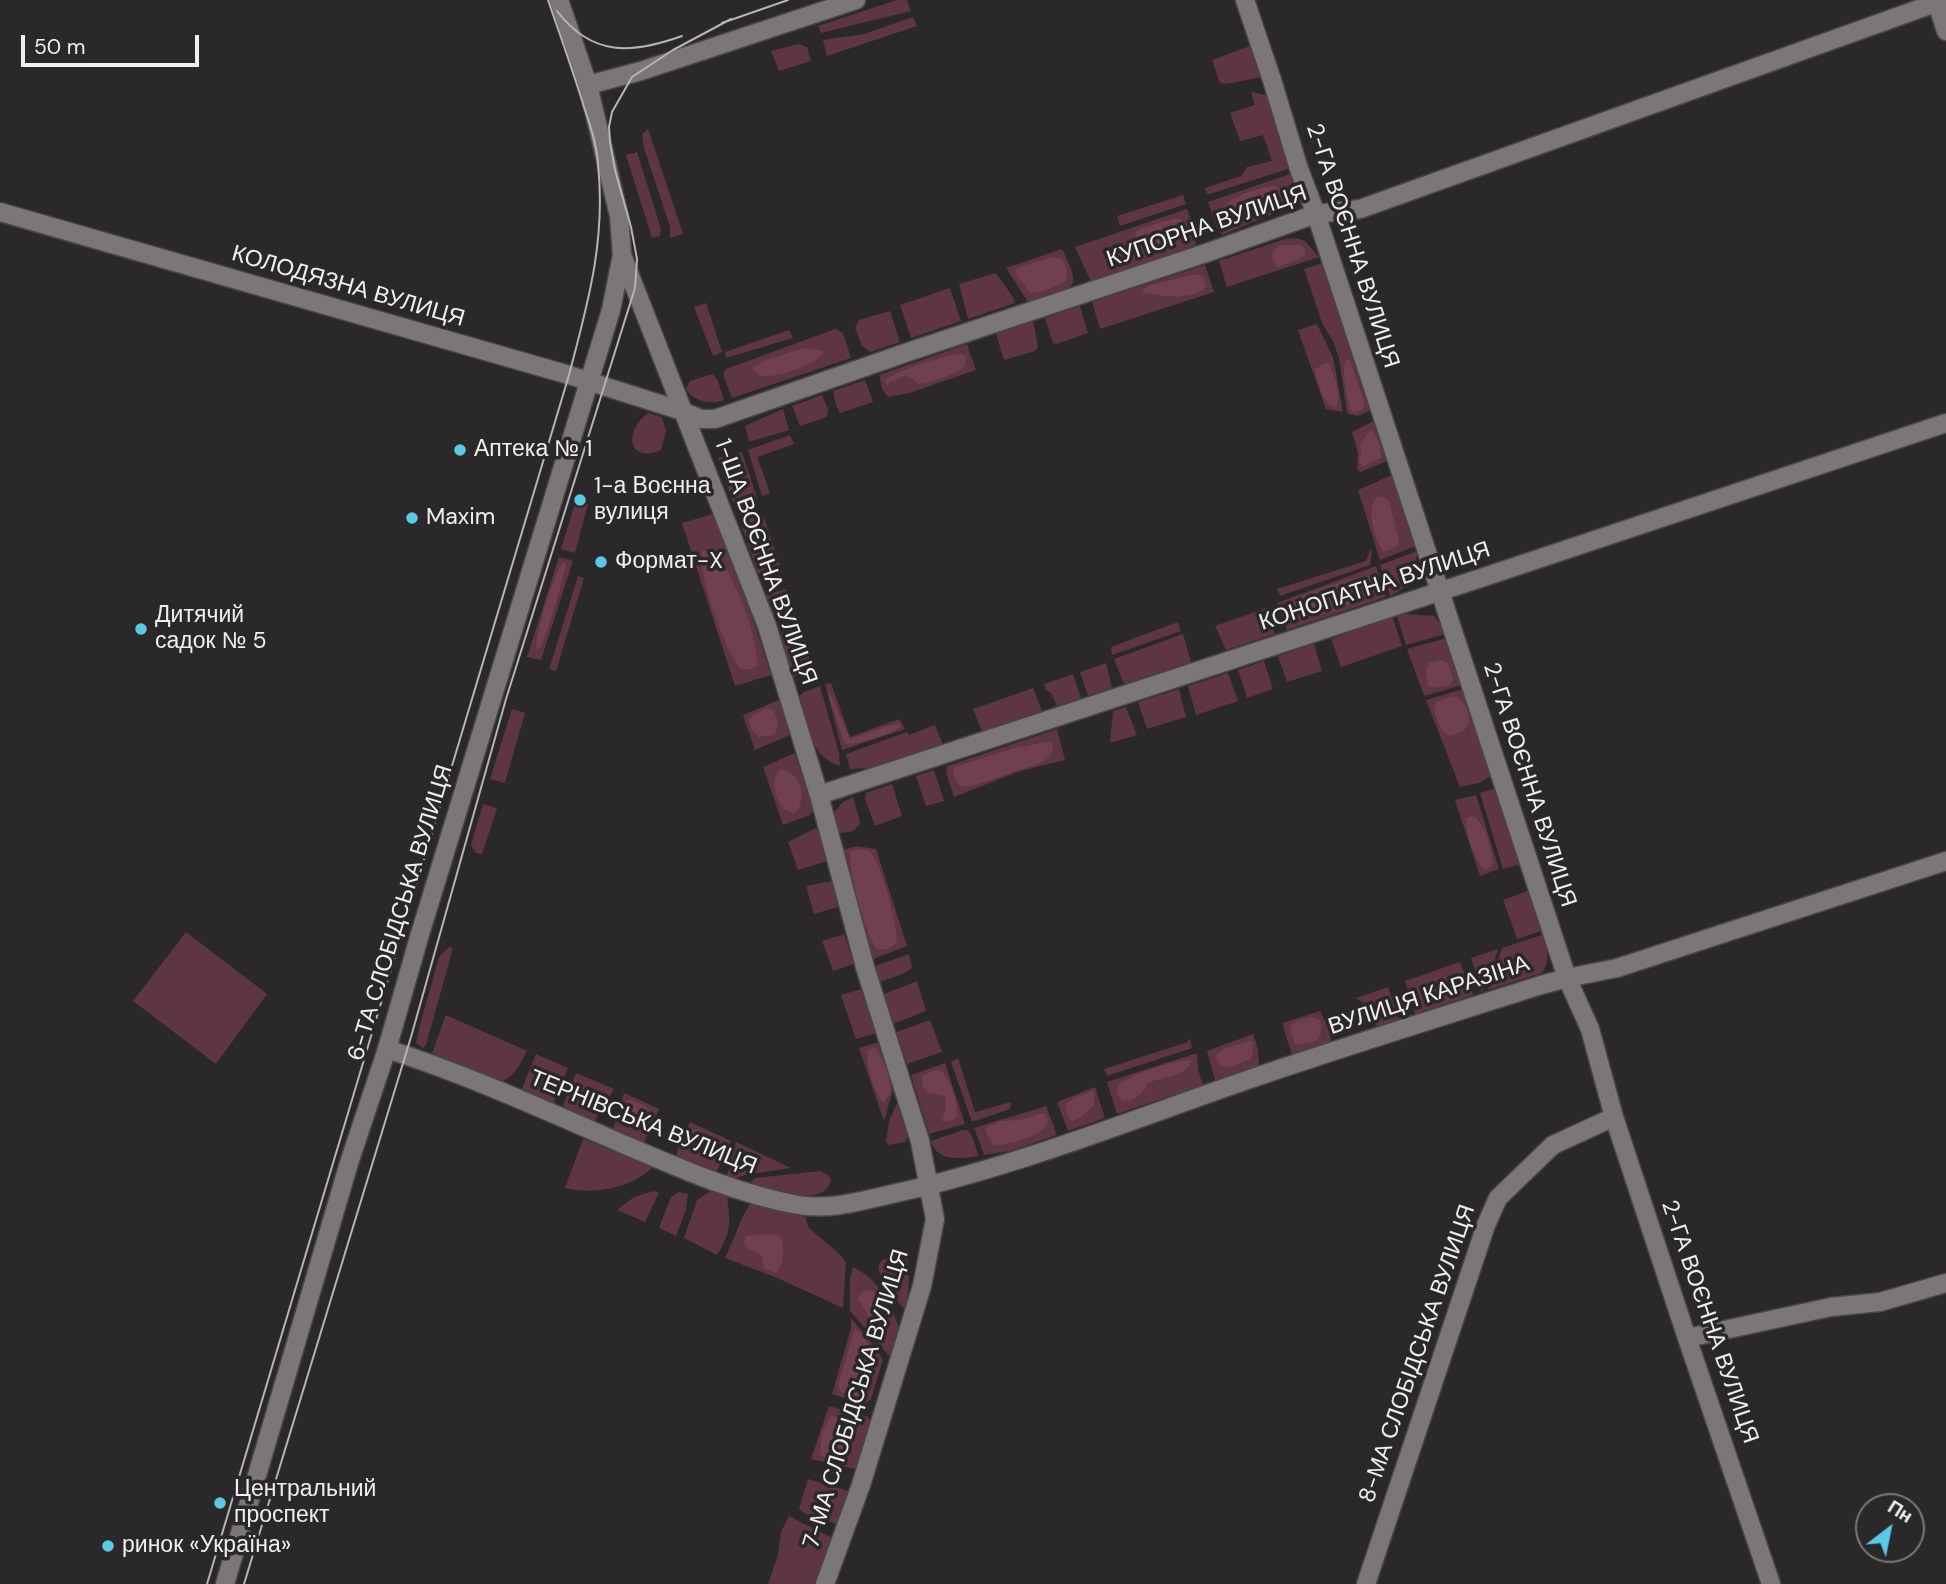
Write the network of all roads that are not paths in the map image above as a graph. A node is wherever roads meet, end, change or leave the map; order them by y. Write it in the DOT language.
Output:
graph roads {
  1 [pos="559,0"];
  2 [pos="856,0"];
  3 [pos="1245,0"];
  4 [pos="1939,1"];
  5 [pos="1946,31"];
  6 [pos="588,85"];
  7 [pos="0,212"];
  8 [pos="1317,214"];
  9 [pos="622,255"];
  10 [pos="588,382"];
  11 [pos="682,411"];
  12 [pos="1946,423"];
  13 [pos="1440,591"];
  14 [pos="819,795"];
  15 [pos="1946,861"];
  16 [pos="1567,978"];
  17 [pos="387,1049"];
  18 [pos="1614,1117"];
  19 [pos="929,1186"];
  20 [pos="1946,1283"];
  21 [pos="1687,1338"];
  22 [pos="225,1584"];
  23 [pos="825,1584"];
  24 [pos="1366,1584"];
  25 [pos="1771,1584"];
  1 -- 6 [label="street, 1-ША ВОЄННА ВУЛИЦЯ"];
  2 -- 6 [label="street"];
  3 -- 8 [label="street, 2-ГА ВОЄННА ВУЛИЦЯ"];
  4 -- 5 [label="street"];
  4 -- 8 [label="street, КУПОРНА ВУЛИЦЯ"];
  6 -- 9 [label="street, 1-ША ВОЄННА ВУЛИЦЯ"];
  7 -- 10 [label="street, КОЛОДЯЗНА ВУЛИЦЯ"];
  8 -- 11 [label="street, КУПОРНА ВУЛИЦЯ"];
  8 -- 13 [label="street, 2-ГА ВОЄННА ВУЛИЦЯ"];
  9 -- 10 [label="street, 6-ТА СЛОБІДСЬКА ВУЛИЦЯ"];
  9 -- 11 [label="street, 1-ША ВОЄННА ВУЛИЦЯ"];
  10 -- 11 [label="street, КОЛОДЯЗНА ВУЛИЦЯ"];
  10 -- 17 [label="street, 6-ТА СЛОБІДСЬКА ВУЛИЦЯ"];
  11 -- 14 [label="street, 1-ША ВОЄННА ВУЛИЦЯ"];
  12 -- 13 [label="street, КОНОПАТНА ВУЛИЦЯ"];
  13 -- 14 [label="street, КОНОПАТНА ВУЛИЦЯ"];
  13 -- 16 [label="street, 2-ГА ВОЄННА ВУЛИЦЯ"];
  14 -- 19 [label="street, 1-ША ВОЄННА ВУЛИЦЯ"];
  15 -- 16 [label="street, ВУЛИЦЯ КАРАЗІНА"];
  16 -- 18 [label="street, 2-ГА ВОЄННА ВУЛИЦЯ"];
  16 -- 19 [label="street, ВУЛИЦЯ КАРАЗІНА"];
  17 -- 19 [label="street, ТЕРНІВСЬКА ВУЛИЦЯ"];
  17 -- 22 [label="street, 6-ТА СЛОБІДСЬКА ВУЛИЦЯ"];
  18 -- 21 [label="street, 2-ГА ВОЄННА ВУЛИЦЯ"];
  18 -- 24 [label="street, 8-МА СЛОБІДСЬКА ВУЛИЦЯ"];
  19 -- 23 [label="street, 7-МА СЛОБІДСЬКА ВУЛИЦЯ"];
  20 -- 21 [label="street"];
  21 -- 25 [label="street, 2-ГА ВОЄННА ВУЛИЦЯ"];
}
